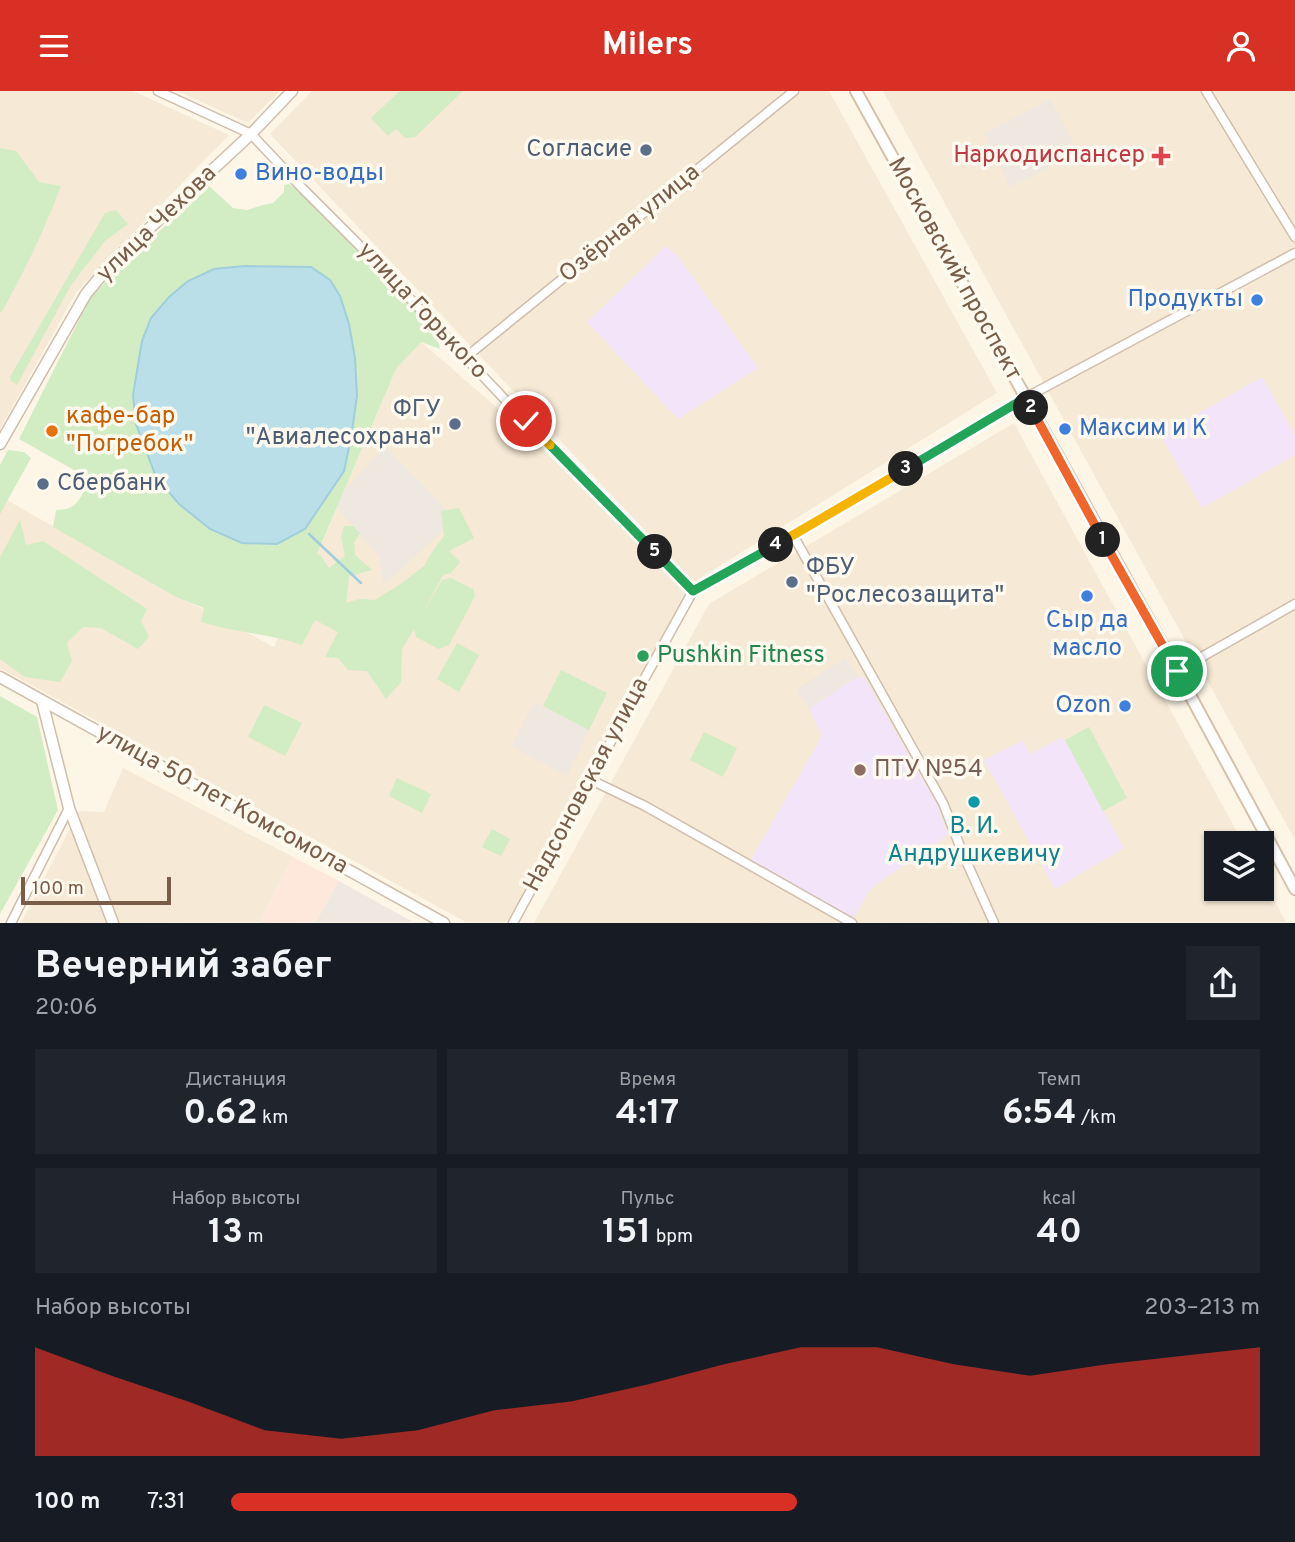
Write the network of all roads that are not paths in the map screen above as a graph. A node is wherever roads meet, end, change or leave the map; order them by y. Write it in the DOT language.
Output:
graph roads {
  1 [pos="158,91"];
  2 [pos="292,91"];
  3 [pos="794,91"];
  4 [pos="856,91"];
  5 [pos="1206,91"];
  6 [pos="251,134"];
  7 [pos="1295,237"];
  8 [pos="1295,253"];
  9 [pos="466,357"];
  10 [pos="1025,398"];
  11 [pos="0,444"];
  12 [pos="793,535"];
  13 [pos="693,591"];
  14 [pos="1295,604"];
  15 [pos="1177,671"];
  16 [pos="0,677"];
  17 [pos="42,701"];
  18 [pos="591,780"];
  19 [pos="69,808"];
  20 [pos="1295,889"];
  21 [pos="10,922"];
  22 [pos="113,922"];
  23 [pos="444,922"];
  24 [pos="513,922"];
  25 [pos="852,922"];
  26 [pos="994,922"];
  1 -- 6 [label="street, улица Горького"];
  2 -- 6 [label="street, улица Чехова"];
  3 -- 9 [label="street, Озёрная улица"];
  4 -- 10 [label="main road, Московский проспект"];
  5 -- 7 [label="street"];
  6 -- 9 [label="street, улица Горького"];
  6 -- 11 [label="street, улица Чехова"];
  8 -- 10 [label="street"];
  9 -- 13 [label="street, улица Горького"];
  10 -- 12 [label="street"];
  10 -- 15 [label="main road, Московский проспект"];
  12 -- 13 [label="street"];
  12 -- 26 [label="street"];
  13 -- 18 [label="street, Надсоновская улица"];
  14 -- 15 [label="street"];
  15 -- 20 [label="main road, Московский проспект"];
  16 -- 17 [label="street, улица 50 лет Комсомола"];
  17 -- 19 [label="street"];
  17 -- 23 [label="street, улица 50 лет Комсомола"];
  18 -- 24 [label="street, Надсоновская улица"];
  18 -- 25 [label="street"];
  19 -- 21 [label="street"];
  19 -- 22 [label="street"];
}
